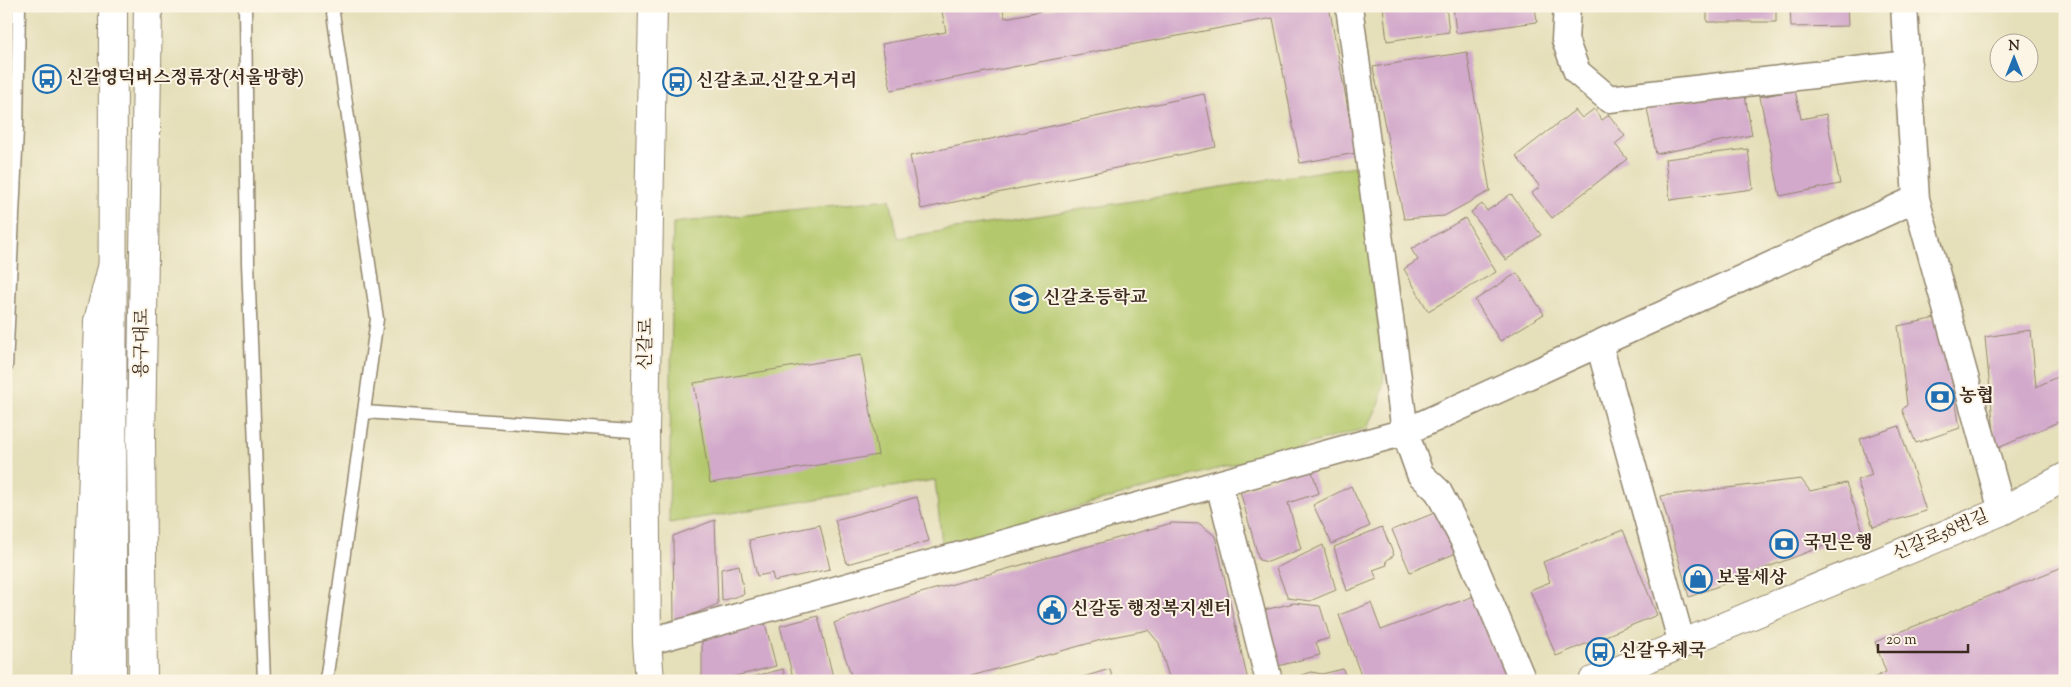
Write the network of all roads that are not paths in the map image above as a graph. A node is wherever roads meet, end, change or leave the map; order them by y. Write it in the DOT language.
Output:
graph roads {
  1 [pos="18,6"];
  2 [pos="113,6"];
  3 [pos="148,6"];
  4 [pos="245,6"];
  5 [pos="332,6"];
  6 [pos="653,6"];
  7 [pos="1349,6"];
  8 [pos="1567,6"];
  9 [pos="1904,6"];
  10 [pos="1908,64"];
  11 [pos="1916,199"];
  12 [pos="113,264"];
  13 [pos="1599,344"];
  14 [pos="6,367"];
  15 [pos="364,412"];
  16 [pos="646,432"];
  17 [pos="1405,432"];
  18 [pos="2065,477"];
  19 [pos="1219,484"];
  20 [pos="2002,511"];
  21 [pos="647,642"];
  22 [pos="1682,644"];
  23 [pos="86,681"];
  24 [pos="112,681"];
  25 [pos="143,681"];
  26 [pos="264,681"];
  27 [pos="326,681"];
  28 [pos="650,681"];
  29 [pos="1269,681"];
  30 [pos="1523,681"];
  31 [pos="1593,681"];
  1 -- 14 [label="lane"];
  2 -- 12 [label="main road, 용구대로"];
  3 -- 25 [label="main road, 용구대로"];
  4 -- 26 [label="lane"];
  5 -- 15 [label="lane"];
  6 -- 16 [label="main road, 신갈로"];
  7 -- 17 [label="street"];
  8 -- 10 [label="street"];
  9 -- 10 [label="street"];
  10 -- 11 [label="street"];
  11 -- 13 [label="street"];
  11 -- 20 [label="street"];
  12 -- 23 [label="main road"];
  12 -- 24 [label="main road, 용구대로"];
  13 -- 17 [label="street"];
  13 -- 22 [label="street"];
  15 -- 16 [label="lane"];
  15 -- 27 [label="lane"];
  16 -- 21 [label="main road, 신갈로"];
  17 -- 19 [label="street"];
  17 -- 30 [label="street"];
  18 -- 20 [label="main road, 신갈로58번길"];
  19 -- 21 [label="street"];
  19 -- 29 [label="street"];
  20 -- 22 [label="main road, 신갈로58번길"];
  21 -- 28 [label="main road, 신갈로"];
  22 -- 31 [label="main road, 신갈로58번길"];
}
